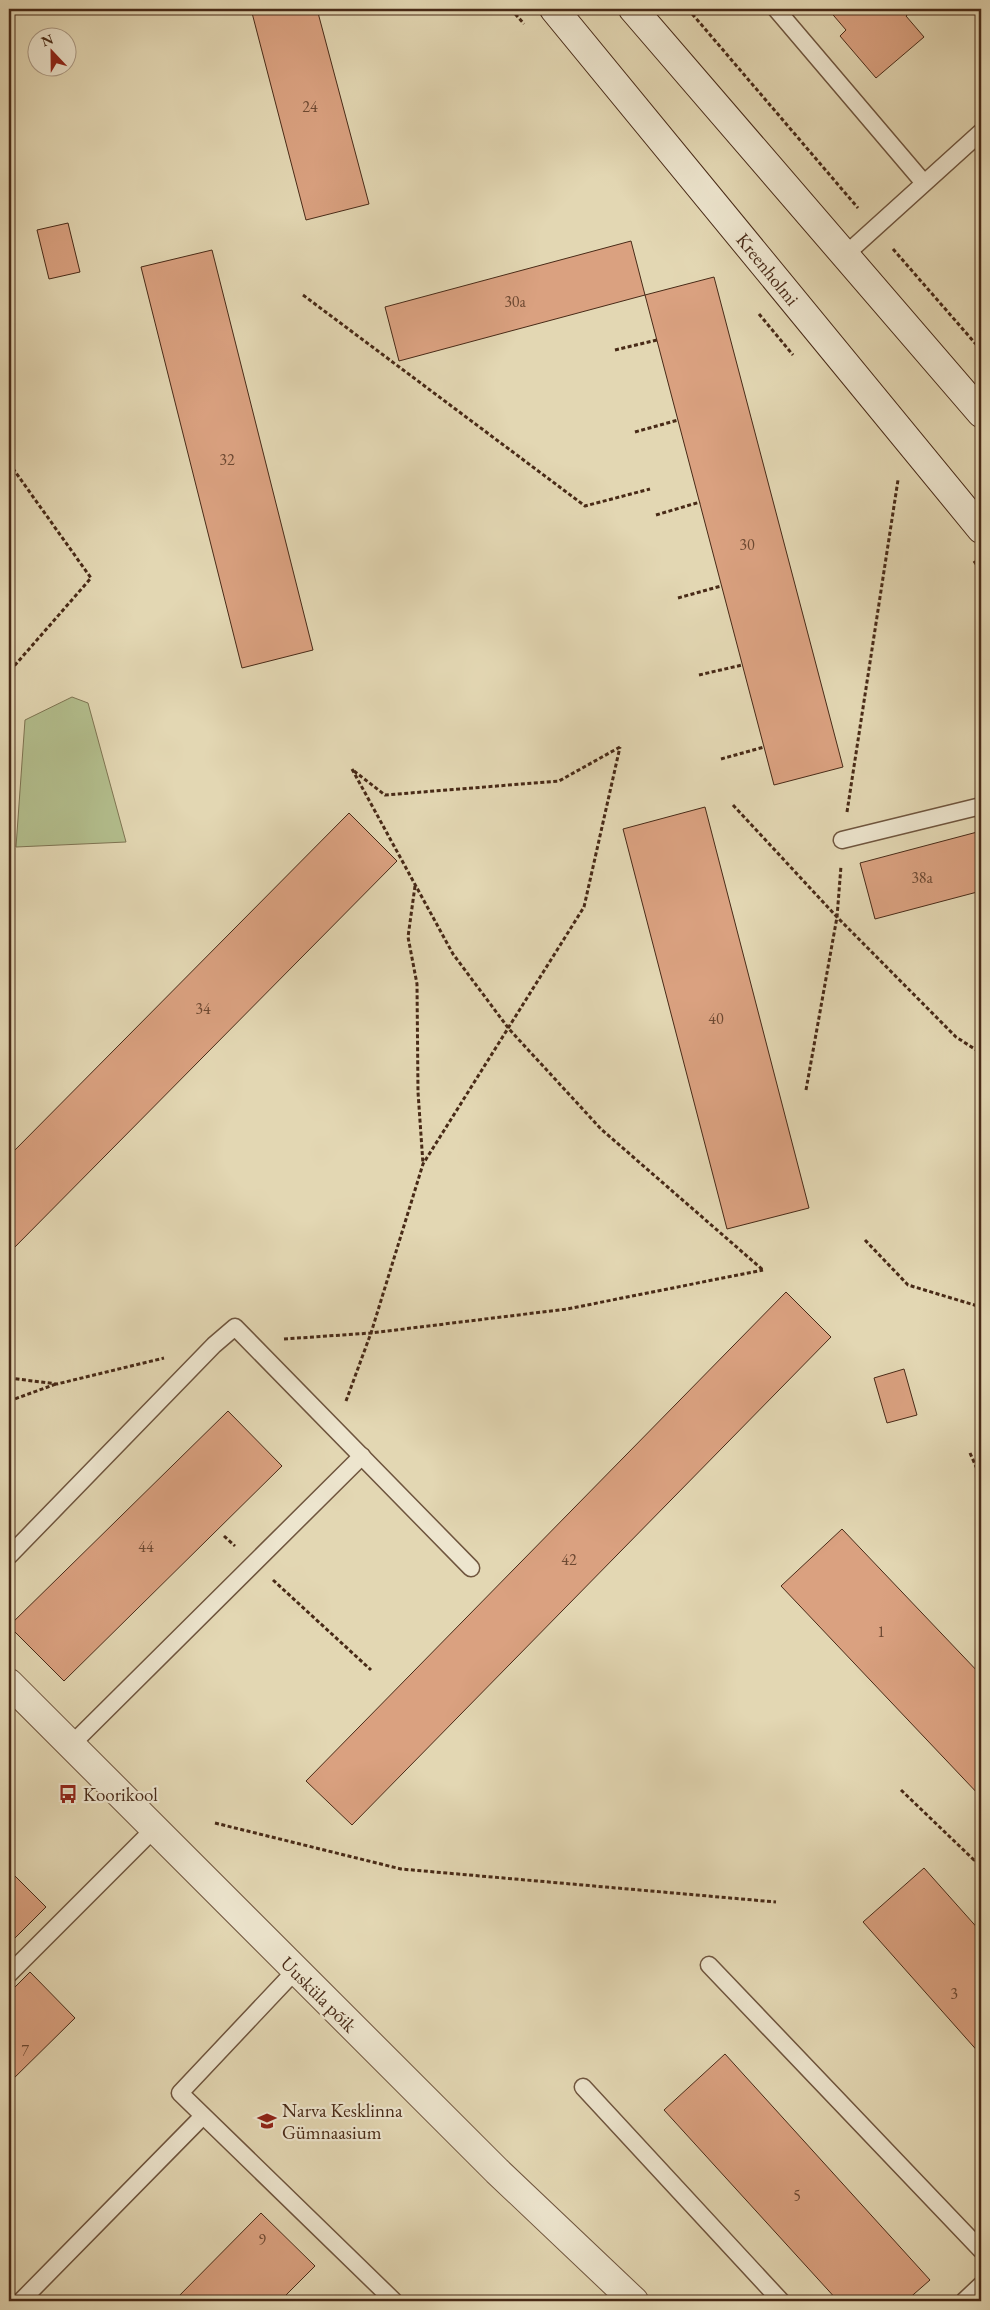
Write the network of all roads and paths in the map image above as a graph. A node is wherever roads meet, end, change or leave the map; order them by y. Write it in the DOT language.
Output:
graph roads {
  1 [pos="554,9"];
  2 [pos="633,9"];
  3 [pos="688,9"];
  4 [pos="776,9"];
  5 [pos="981,132"];
  6 [pos="924,183"];
  7 [pos="874,227"];
  8 [pos="846,255"];
  9 [pos="303,295"];
  10 [pos="657,340"];
  11 [pos="615,350"];
  12 [pos="981,350"];
  13 [pos="981,413"];
  14 [pos="678,420"];
  15 [pos="635,432"];
  16 [pos="9,463"];
  17 [pos="899,475"];
  18 [pos="650,490"];
  19 [pos="700,502"];
  20 [pos="656,515"];
  21 [pos="981,528"];
  22 [pos="721,586"];
  23 [pos="678,598"];
  24 [pos="742,665"];
  25 [pos="9,672"];
  26 [pos="699,675"];
  27 [pos="764,748"];
  28 [pos="721,759"];
  29 [pos="733,805"];
  30 [pos="981,806"];
  31 [pos="842,840"];
  32 [pos="416,886"];
  33 [pos="837,917"];
  34 [pos="509,1029"];
  35 [pos="981,1053"];
  36 [pos="806,1090"];
  37 [pos="423,1164"];
  38 [pos="865,1240"];
  39 [pos="981,1307"];
  40 [pos="371,1332"];
  41 [pos="252,1342"];
  42 [pos="214,1345"];
  43 [pos="9,1378"];
  44 [pos="57,1384"];
  45 [pos="9,1401"];
  46 [pos="335,1430"];
  47 [pos="970,1453"];
  48 [pos="362,1456"];
  49 [pos="981,1478"];
  50 [pos="224,1536"];
  51 [pos="9,1556"];
  52 [pos="254,1563"];
  53 [pos="471,1568"];
  54 [pos="371,1670"];
  55 [pos="9,1683"];
  56 [pos="71,1745"];
  57 [pos="901,1790"];
  58 [pos="215,1822"];
  59 [pos="154,1829"];
  60 [pos="981,1854"];
  61 [pos="776,1902"];
  62 [pos="709,1965"];
  63 [pos="295,1971"];
  64 [pos="9,1974"];
  65 [pos="583,2087"];
  66 [pos="203,2116"];
  67 [pos="981,2250"];
  68 [pos="981,2285"];
  69 [pos="20,2301"];
  70 [pos="394,2301"];
  71 [pos="634,2301"];
  72 [pos="780,2301"];
  73 [pos="964,2301"];
  1 -- 21 [label="main road, Kreenholmi"];
  2 -- 8 [label="main road"];
  3 -- 7 [label="path"];
  4 -- 6 [label="lane"];
  5 -- 6 [label="lane"];
  6 -- 7 [label="lane"];
  7 -- 8 [label="lane"];
  7 -- 12 [label="path"];
  8 -- 13 [label="main road"];
  9 -- 18 [label="path"];
  10 -- 11 [label="path"];
  14 -- 15 [label="path"];
  16 -- 25 [label="path"];
  17 -- 31 [label="path"];
  19 -- 20 [label="path"];
  22 -- 23 [label="path"];
  24 -- 26 [label="path"];
  27 -- 28 [label="path"];
  29 -- 33 [label="path"];
  30 -- 31 [label="lane"];
  31 -- 33 [label="path"];
  32 -- 34 [label="path"];
  32 -- 34 [label="path"];
  32 -- 37 [label="path"];
  33 -- 35 [label="path"];
  33 -- 36 [label="path"];
  34 -- 37 [label="path"];
  34 -- 40 [label="path"];
  37 -- 40 [label="path"];
  38 -- 39 [label="path"];
  40 -- 41 [label="path"];
  40 -- 46 [label="path"];
  41 -- 42 [label="lane"];
  41 -- 46 [label="lane"];
  42 -- 44 [label="path"];
  42 -- 51 [label="lane"];
  43 -- 44 [label="path"];
  44 -- 45 [label="path"];
  46 -- 48 [label="lane"];
  47 -- 49 [label="path"];
  48 -- 52 [label="lane"];
  48 -- 53 [label="lane"];
  50 -- 52 [label="path"];
  52 -- 54 [label="path"];
  52 -- 56 [label="lane"];
  55 -- 56 [label="main road, Uusküla põik"];
  56 -- 59 [label="main road, Uusküla põik"];
  57 -- 60 [label="path"];
  58 -- 61 [label="path"];
  59 -- 63 [label="main road, Uusküla põik"];
  59 -- 64 [label="lane"];
  62 -- 67 [label="lane"];
  63 -- 66 [label="lane"];
  63 -- 71 [label="main road, Uusküla põik"];
  65 -- 72 [label="lane"];
  66 -- 69 [label="lane"];
  66 -- 70 [label="lane"];
  68 -- 73 [label="lane"];
}
